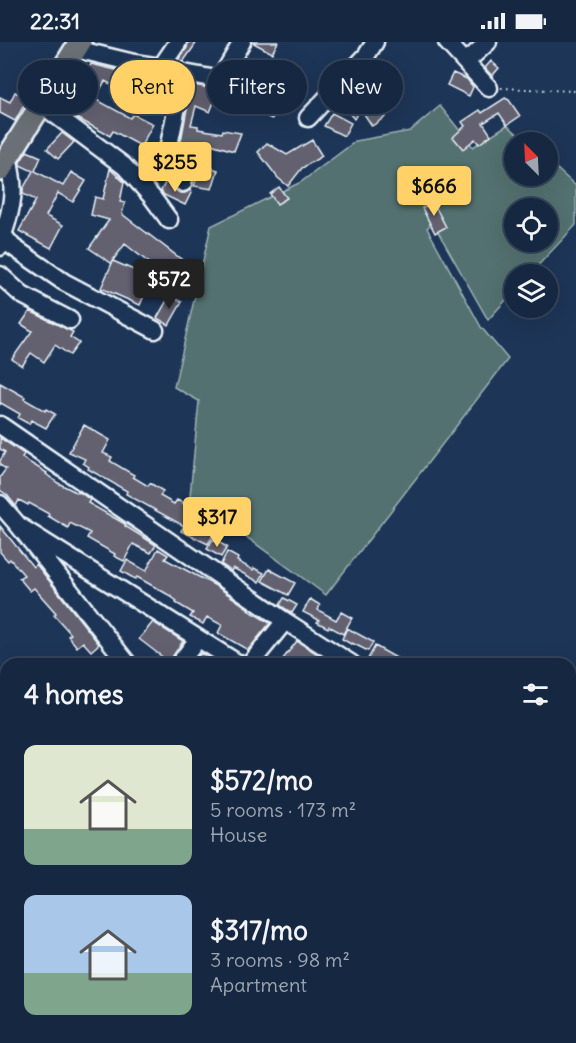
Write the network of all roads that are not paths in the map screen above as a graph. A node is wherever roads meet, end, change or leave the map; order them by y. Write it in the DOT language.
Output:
graph roads {
  1 [pos="178,42"];
  2 [pos="242,42"];
  3 [pos="375,42"];
  4 [pos="447,42"];
  5 [pos="488,42"];
  6 [pos="78,46"];
  7 [pos="69,60"];
  8 [pos="124,60"];
  9 [pos="166,60"];
  10 [pos="231,60"];
  11 [pos="466,62"];
  12 [pos="489,88"];
  13 [pos="35,114"];
  14 [pos="54,114"];
  15 [pos="175,114"];
  16 [pos="308,118"];
  17 [pos="4,164"];
  18 [pos="183,183"];
  19 [pos="169,220"];
  20 [pos="2,241"];
  21 [pos="0,275"];
  22 [pos="70,320"];
  23 [pos="155,330"];
  24 [pos="0,424"];
  25 [pos="0,504"];
  26 [pos="19,526"];
  27 [pos="285,621"];
  28 [pos="198,639"];
  29 [pos="123,658"];
  30 [pos="184,658"];
  31 [pos="229,658"];
  32 [pos="255,658"];
  33 [pos="328,658"];
  1 -- 9 [label="street"];
  2 -- 10 [label="street"];
  3 -- 16 [label="street"];
  4 -- 11 [label="street"];
  5 -- 11 [label="street"];
  6 -- 7 [label="main road"];
  6 -- 8 [label="street"];
  11 -- 12 [label="street"];
  13 -- 17 [label="main road"];
  14 -- 19 [label="street"];
  15 -- 18 [label="street"];
  17 -- 20 [label="street"];
  20 -- 23 [label="street"];
  21 -- 22 [label="street"];
  24 -- 27 [label="street"];
  25 -- 26 [label="street"];
  26 -- 28 [label="street"];
  26 -- 29 [label="street"];
  27 -- 32 [label="street"];
  27 -- 33 [label="street"];
  28 -- 30 [label="street"];
  28 -- 31 [label="street"];
}
